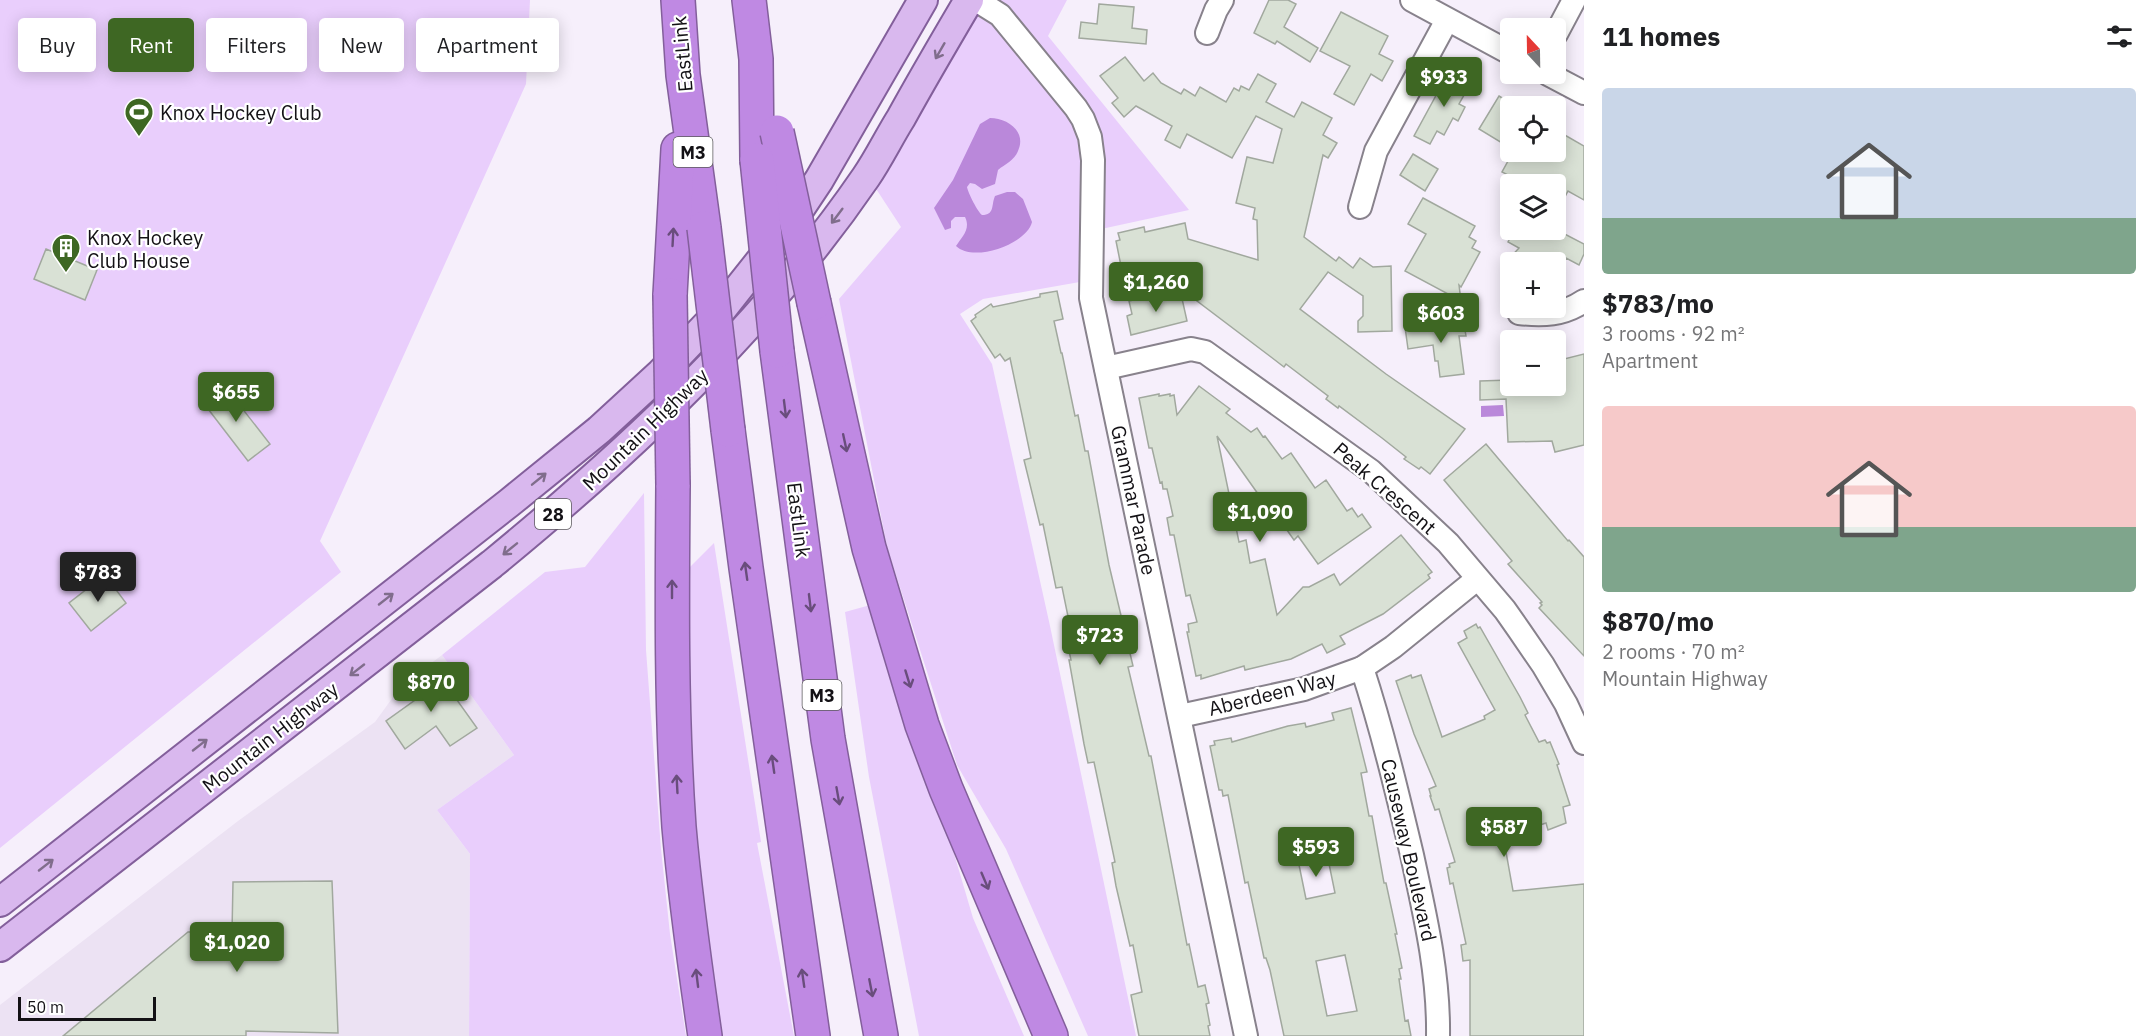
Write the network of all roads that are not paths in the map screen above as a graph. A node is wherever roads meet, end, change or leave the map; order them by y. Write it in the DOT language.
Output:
graph roads {
  1 [pos="678,0"];
  2 [pos="749,0"];
  3 [pos="923,0"];
  4 [pos="969,0"];
  5 [pos="976,0"];
  6 [pos="1222,0"];
  7 [pos="1412,0"];
  8 [pos="1574,0"];
  9 [pos="1564,18"];
  10 [pos="1447,20"];
  11 [pos="1207,33"];
  12 [pos="1500,48"];
  13 [pos="756,59"];
  14 [pos="682,75"];
  15 [pos="1566,84"];
  16 [pos="1584,93"];
  17 [pos="1360,207"];
  18 [pos="1584,301"];
  19 [pos="1566,311"];
  20 [pos="1106,368"];
  21 [pos="1477,579"];
  22 [pos="1362,668"];
  23 [pos="1180,716"];
  24 [pos="1584,743"];
  25 [pos="3,899"];
  26 [pos="28,925"];
  27 [pos="0,947"];
  28 [pos="705,1036"];
  29 [pos="813,1036"];
  30 [pos="881,1036"];
  31 [pos="1051,1036"];
  32 [pos="1246,1036"];
  33 [pos="1438,1036"];
  1 -- 14 [label="highway, EastLink / M3"];
  2 -- 13 [label="highway, EastLink / M3"];
  25 -- 3 [label="main road, Mountain Highway / 28, one-way"];
  4 -- 26 [label="main road, Mountain Highway / 28, one-way"];
  5 -- 20 [label="street, Grammar Parade"];
  6 -- 11 [label="street"];
  7 -- 10 [label="street"];
  8 -- 9 [label="street"];
  10 -- 12 [label="street"];
  10 -- 17 [label="street"];
  13 -- 30 [label="highway, EastLink / M3, one-way, bridge"];
  13 -- 31 [label="highway, one-way, bridge"];
  28 -- 14 [label="highway, one-way, bridge"];
  29 -- 14 [label="highway, EastLink / M3, one-way, bridge"];
  15 -- 16 [label="street"];
  18 -- 19 [label="street"];
  20 -- 21 [label="street, Peak Crescent"];
  20 -- 23 [label="street, Grammar Parade"];
  21 -- 22 [label="street, Aberdeen Way"];
  21 -- 24 [label="street, Peak Crescent"];
  22 -- 23 [label="street, Aberdeen Way"];
  22 -- 33 [label="street, Causeway Boulevard"];
  23 -- 32 [label="street, Grammar Parade"];
  25 -- 26 [label="main road"];
  26 -- 27 [label="main road, Mountain Highway / 28"];
}
